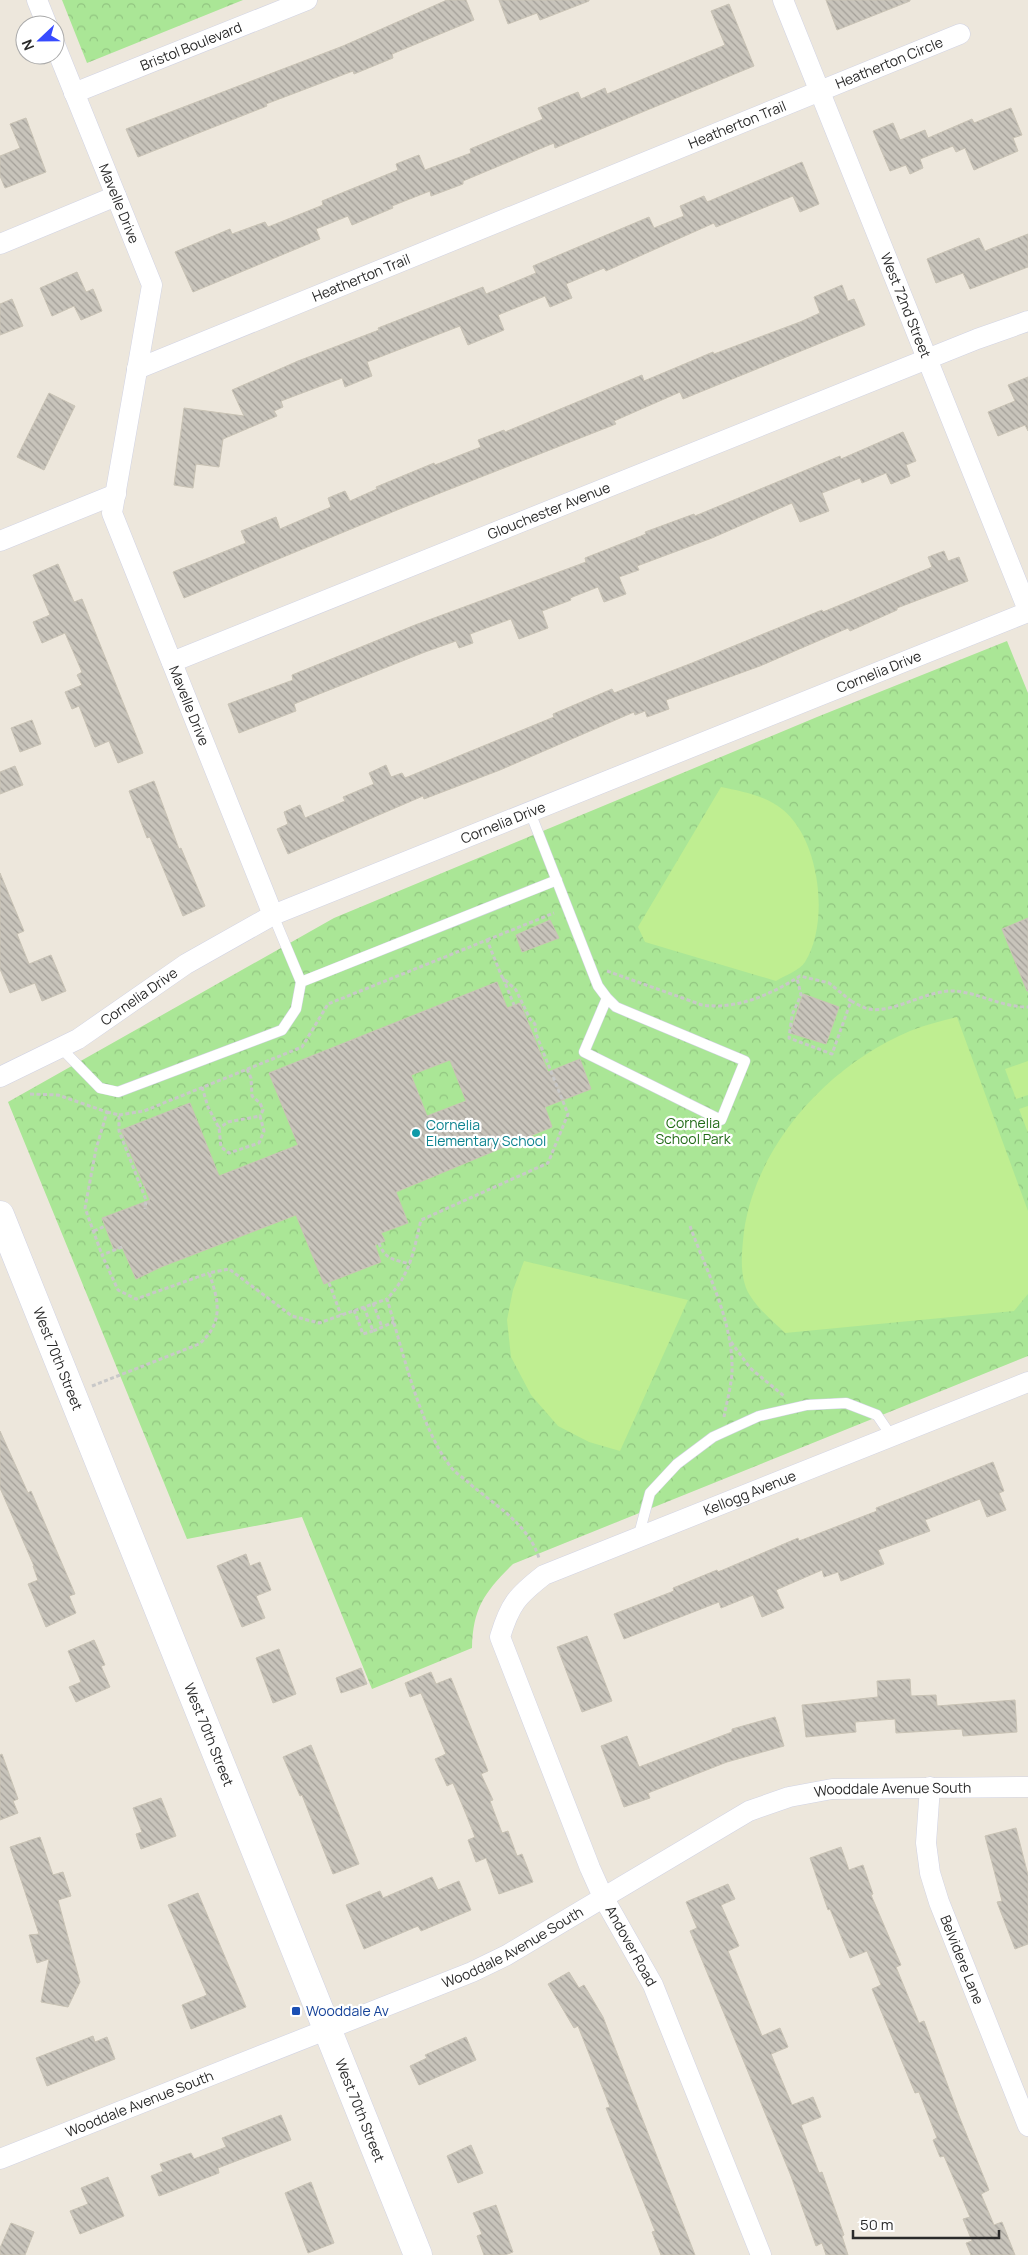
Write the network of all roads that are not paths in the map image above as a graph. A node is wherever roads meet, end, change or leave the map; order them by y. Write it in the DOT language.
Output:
graph roads {
  1 [pos="37,0"];
  2 [pos="308,0"];
  3 [pos="783,0"];
  4 [pos="43,15"];
  5 [pos="960,34"];
  6 [pos="63,65"];
  7 [pos="74,93"];
  8 [pos="820,93"];
  9 [pos="116,196"];
  10 [pos="0,244"];
  11 [pos="1028,321"];
  12 [pos="926,359"];
  13 [pos="137,369"];
  14 [pos="116,494"];
  15 [pos="0,541"];
  16 [pos="1028,611"];
  17 [pos="172,662"];
  18 [pos="530,812"];
  19 [pos="557,880"];
  20 [pos="273,915"];
  21 [pos="301,982"];
  22 [pos="607,998"];
  23 [pos="61,1048"];
  24 [pos="0,1077"];
  25 [pos="0,1215"];
  26 [pos="1028,1382"];
  27 [pos="892,1437"];
  28 [pos="638,1538"];
  29 [pos="500,1637"];
  30 [pos="930,1787"];
  31 [pos="1028,1787"];
  32 [pos="603,1897"];
  33 [pos="328,2029"];
  34 [pos="1028,2126"];
  35 [pos="0,2159"];
  36 [pos="418,2255"];
  37 [pos="761,2255"];
  1 -- 4 [label="street"];
  2 -- 7 [label="street, Bristol Boulevard"];
  3 -- 8 [label="street, West 72nd Street"];
  5 -- 8 [label="street, Heatherton Circle"];
  6 -- 7 [label="street, Mavelle Drive"];
  7 -- 9 [label="street, Mavelle Drive"];
  8 -- 12 [label="street, West 72nd Street"];
  8 -- 13 [label="street, Heatherton Trail"];
  9 -- 10 [label="street"];
  9 -- 13 [label="street, Mavelle Drive"];
  11 -- 12 [label="street, Glouchester Avenue"];
  12 -- 16 [label="street, West 72nd Street"];
  12 -- 17 [label="street, Glouchester Avenue"];
  13 -- 14 [label="street"];
  14 -- 15 [label="street"];
  14 -- 17 [label="street, Mavelle Drive"];
  16 -- 18 [label="street, Cornelia Drive"];
  17 -- 20 [label="street, Mavelle Drive"];
  18 -- 19 [label="lane"];
  18 -- 20 [label="street, Cornelia Drive"];
  19 -- 21 [label="lane"];
  19 -- 22 [label="lane"];
  20 -- 21 [label="lane"];
  20 -- 23 [label="street, Cornelia Drive"];
  21 -- 23 [label="lane"];
  22 -- 22 [label="lane"];
  23 -- 24 [label="street, Cornelia Drive"];
  25 -- 33 [label="street, West 70th Street"];
  26 -- 27 [label="street, Kellogg Avenue"];
  27 -- 28 [label="street, Kellogg Avenue"];
  27 -- 28 [label="lane"];
  28 -- 29 [label="street, Kellogg Avenue"];
  29 -- 32 [label="street, Andover Road"];
  30 -- 31 [label="street, Wooddale Avenue South"];
  30 -- 32 [label="street, Wooddale Avenue South"];
  30 -- 34 [label="street, Belvidere Lane"];
  32 -- 33 [label="street, Wooddale Avenue South"];
  32 -- 37 [label="street, Andover Road"];
  33 -- 35 [label="street, Wooddale Avenue South"];
  33 -- 36 [label="street, West 70th Street"];
}
